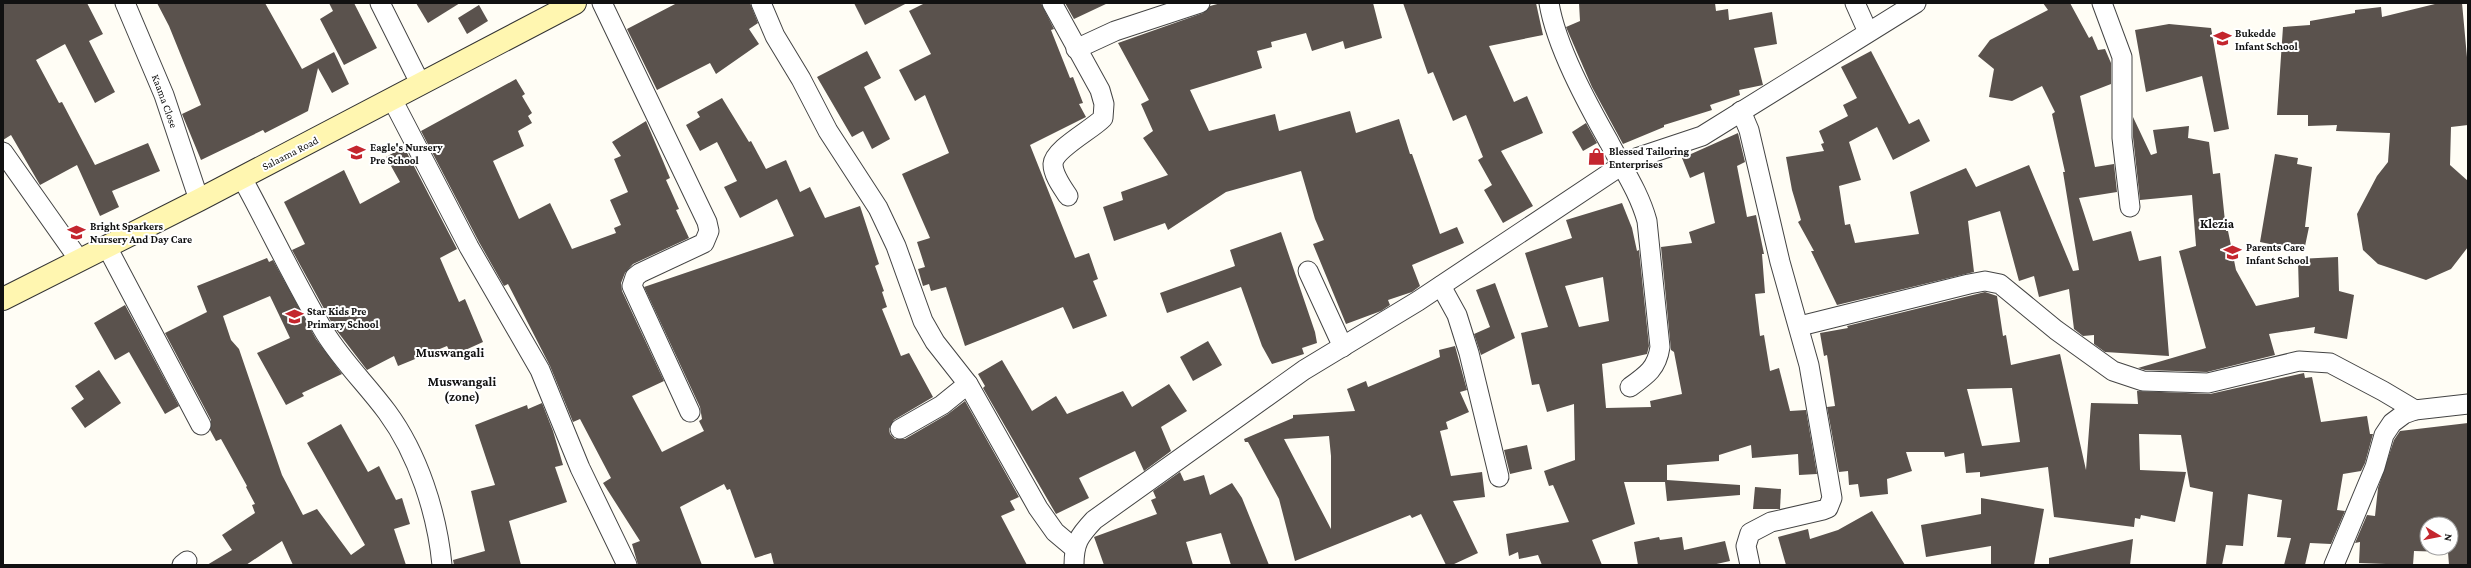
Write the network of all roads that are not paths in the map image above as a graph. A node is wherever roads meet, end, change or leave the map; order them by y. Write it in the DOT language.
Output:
graph roads {
  1 [pos="125,3"];
  2 [pos="380,3"];
  3 [pos="602,3"];
  4 [pos="761,3"];
  5 [pos="1052,3"];
  6 [pos="1200,3"];
  7 [pos="1549,3"];
  8 [pos="1855,3"];
  9 [pos="1916,3"];
  10 [pos="2102,3"];
  11 [pos="572,4"];
  12 [pos="1868,32"];
  13 [pos="1076,49"];
  14 [pos="420,83"];
  15 [pos="392,99"];
  16 [pos="1741,111"];
  17 [pos="3,152"];
  18 [pos="1622,166"];
  19 [pos="242,178"];
  20 [pos="1068,196"];
  21 [pos="199,200"];
  22 [pos="2130,207"];
  23 [pos="107,247"];
  24 [pos="80,261"];
  25 [pos="1308,271"];
  26 [pos="1441,286"];
  27 [pos="3,299"];
  28 [pos="1800,326"];
  29 [pos="1343,347"];
  30 [pos="968,384"];
  31 [pos="1630,387"];
  32 [pos="2468,404"];
  33 [pos="2415,410"];
  34 [pos="690,412"];
  35 [pos="201,425"];
  36 [pos="900,429"];
  37 [pos="1499,476"];
  38 [pos="1074,556"];
  39 [pos="442,565"];
  40 [pos="627,565"];
  41 [pos="1750,565"];
  42 [pos="2334,565"];
  1 -- 21 [label="street, Kaama Close"];
  2 -- 14 [label="street"];
  3 -- 34 [label="street"];
  4 -- 30 [label="street"];
  5 -- 13 [label="street"];
  6 -- 13 [label="street"];
  7 -- 18 [label="street"];
  8 -- 12 [label="street"];
  9 -- 12 [label="street"];
  10 -- 22 [label="street"];
  11 -- 14 [label="main road, Salaama Road"];
  12 -- 16 [label="street"];
  13 -- 20 [label="street"];
  14 -- 15 [label="main road, Salaama Road"];
  15 -- 19 [label="main road, Salaama Road"];
  15 -- 40 [label="street"];
  16 -- 18 [label="street"];
  16 -- 28 [label="street"];
  17 -- 24 [label="street"];
  18 -- 26 [label="street"];
  18 -- 31 [label="street"];
  19 -- 21 [label="main road, Salaama Road"];
  19 -- 39 [label="street"];
  21 -- 23 [label="main road, Salaama Road"];
  23 -- 24 [label="main road, Salaama Road"];
  23 -- 35 [label="street"];
  24 -- 27 [label="main road, Salaama Road"];
  25 -- 29 [label="street"];
  26 -- 29 [label="street"];
  26 -- 37 [label="street"];
  28 -- 33 [label="street"];
  28 -- 41 [label="street"];
  29 -- 38 [label="street"];
  30 -- 36 [label="street"];
  30 -- 38 [label="street"];
  32 -- 33 [label="street"];
  33 -- 42 [label="street"];
}
